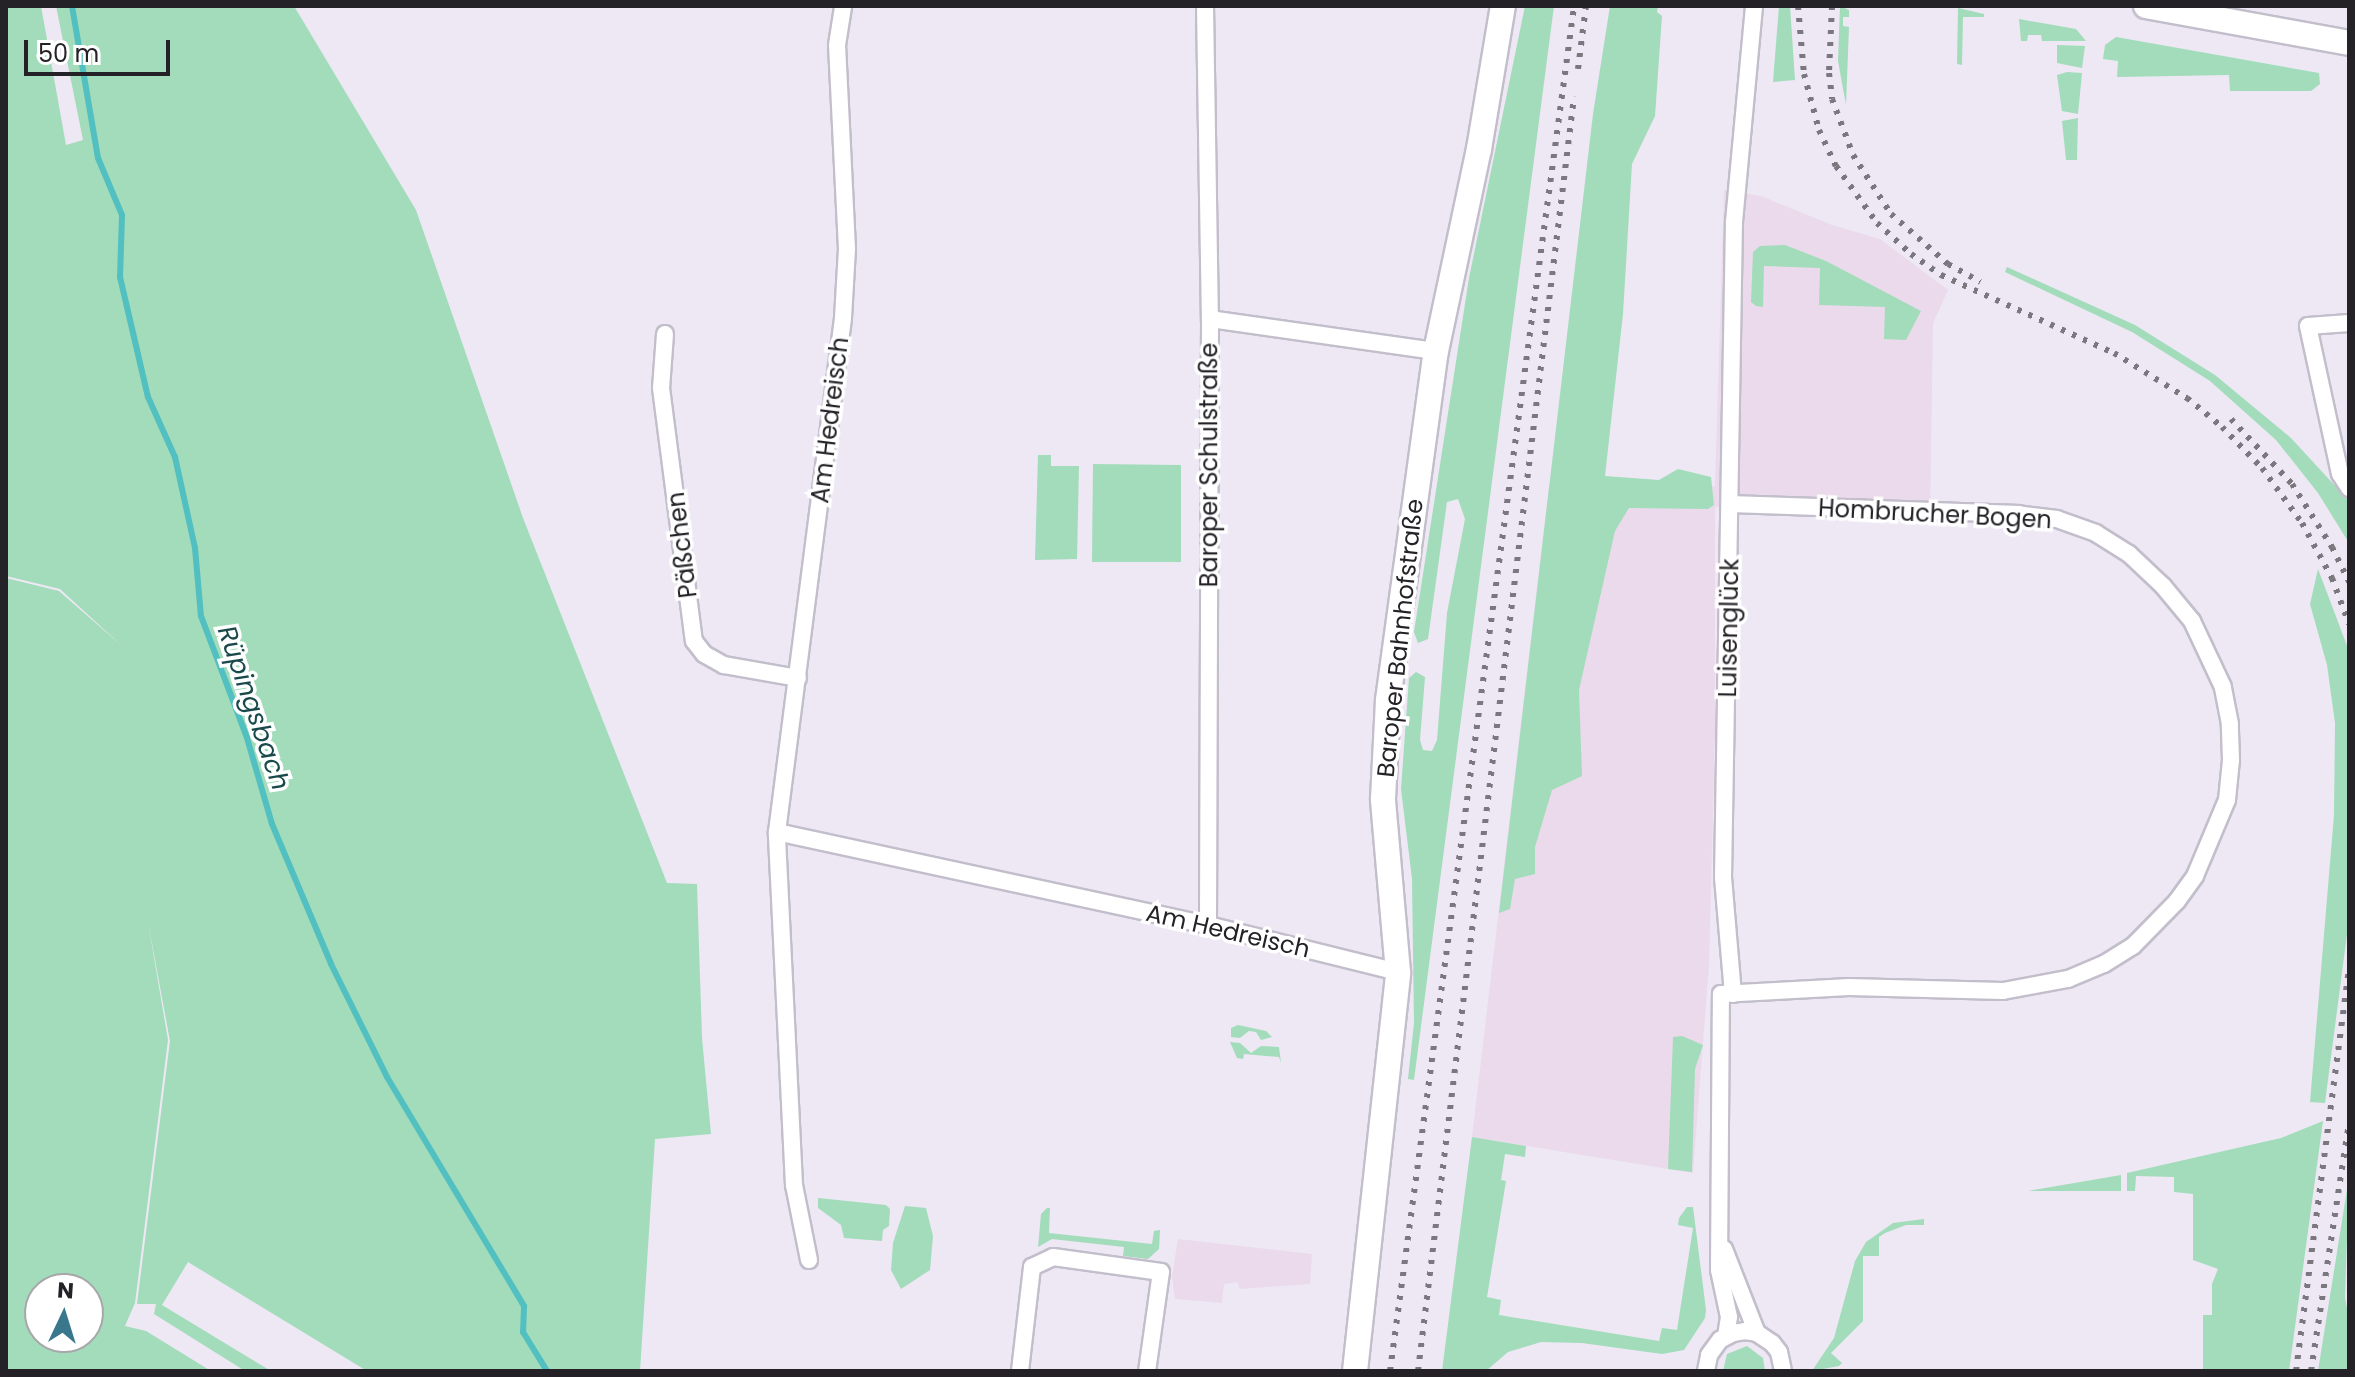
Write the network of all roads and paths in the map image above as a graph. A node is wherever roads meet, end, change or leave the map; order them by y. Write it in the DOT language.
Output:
graph roads {
  1 [pos="843,6"];
  2 [pos="1205,6"];
  3 [pos="1503,6"];
  4 [pos="1754,6"];
  5 [pos="2146,6"];
  6 [pos="2349,43"];
  7 [pos="1210,319"];
  8 [pos="2349,323"];
  9 [pos="665,334"];
  10 [pos="1436,351"];
  11 [pos="2349,488"];
  12 [pos="1731,504"];
  13 [pos="798,678"];
  14 [pos="777,832"];
  15 [pos="1208,925"];
  16 [pos="1398,972"];
  17 [pos="1733,994"];
  18 [pos="1721,1240"];
  19 [pos="809,1260"];
  20 [pos="1757,1333"];
  21 [pos="1726,1336"];
  22 [pos="1020,1371"];
  23 [pos="1147,1371"];
  24 [pos="1355,1371"];
  25 [pos="1706,1371"];
  26 [pos="1783,1371"];
  1 -- 13 [label="street, Am Hedreisch"];
  2 -- 7 [label="street, Baroper Schulstraße"];
  3 -- 10 [label="street, Baroper Bahnhofstraße"];
  4 -- 12 [label="street, Luisenglück"];
  5 -- 6 [label="street"];
  7 -- 10 [label="street"];
  7 -- 15 [label="street, Baroper Schulstraße"];
  8 -- 11 [label="street"];
  9 -- 13 [label="street, Päßchen"];
  10 -- 16 [label="street, Baroper Bahnhofstraße"];
  12 -- 17 [label="street, Luisenglück"];
  12 -- 17 [label="street, Hombrucher Bogen"];
  13 -- 14 [label="street, Am Hedreisch"];
  14 -- 15 [label="street, Am Hedreisch"];
  14 -- 19 [label="street, Am Hedreisch"];
  15 -- 16 [label="street, Am Hedreisch"];
  16 -- 24 [label="street, Baroper Bahnhofstraße"];
  17 -- 18 [label="street, Luisenglück"];
  18 -- 20 [label="street, Luisenglück"];
  18 -- 21 [label="street, Luisenglück"];
  20 -- 21 [label="street"];
  20 -- 26 [label="street, Luisenglück"];
  21 -- 25 [label="street"];
  22 -- 23 [label="street"];
}
